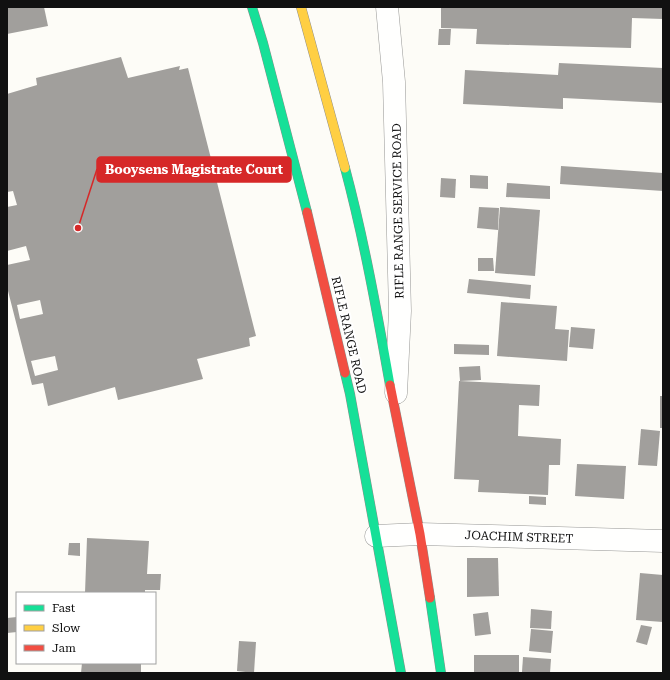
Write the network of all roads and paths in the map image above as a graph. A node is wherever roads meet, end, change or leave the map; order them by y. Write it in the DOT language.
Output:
graph roads {
  1 [pos="252,7"];
  2 [pos="301,7"];
  3 [pos="387,7"];
  4 [pos="395,414"];
  5 [pos="420,534"];
  6 [pos="376,536"];
  7 [pos="663,541"];
  8 [pos="401,673"];
  9 [pos="441,673"];
  1 -- 6 [label="main road, RIFLE RANGE ROAD"];
  2 -- 4 [label="main road"];
  3 -- 4 [label="street, RIFLE RANGE SERVICE ROAD"];
  4 -- 5 [label="main road"];
  5 -- 6 [label="street, JOACHIM STREET"];
  5 -- 7 [label="street, JOACHIM STREET"];
  5 -- 9 [label="main road"];
  6 -- 8 [label="main road, RIFLE RANGE ROAD"];
}
